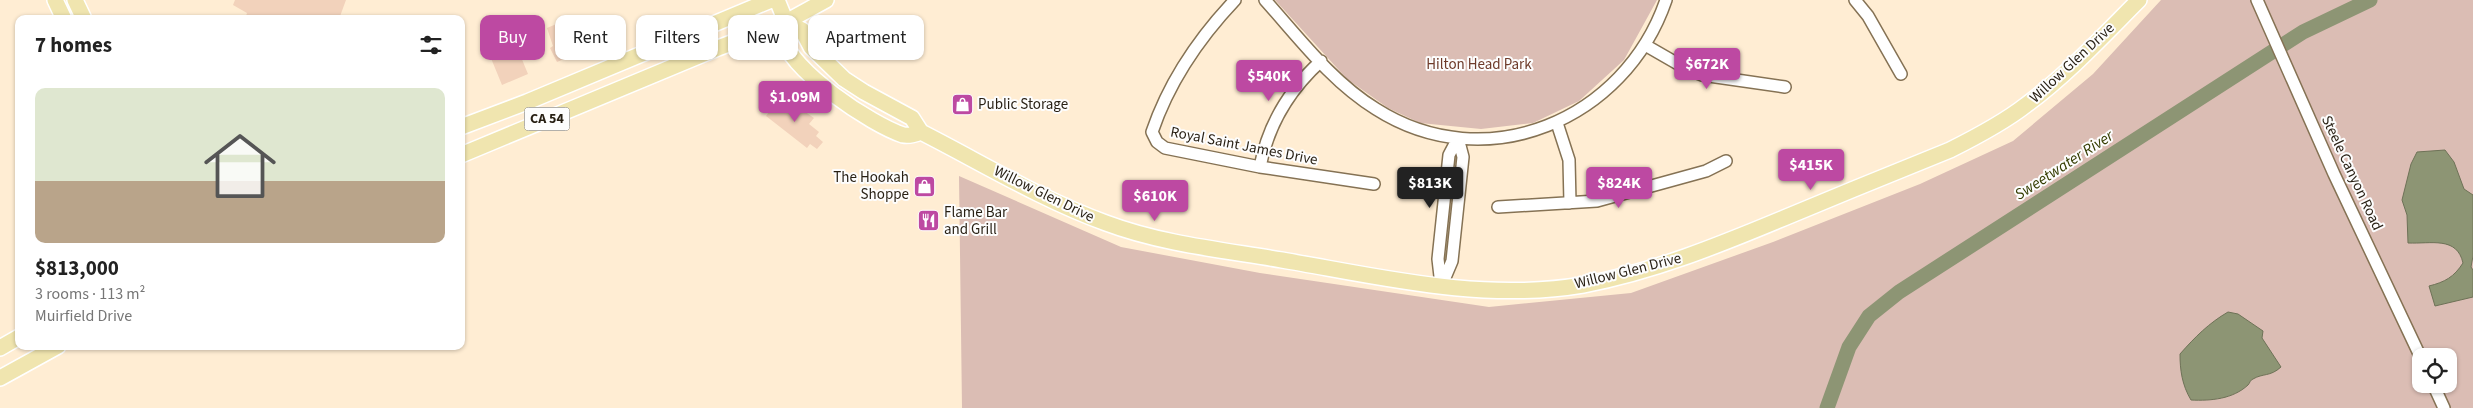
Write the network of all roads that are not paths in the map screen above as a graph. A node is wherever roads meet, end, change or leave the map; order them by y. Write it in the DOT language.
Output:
graph roads {
  1 [pos="75,0"];
  2 [pos="771,0"];
  3 [pos="777,0"];
  4 [pos="826,0"];
  5 [pos="1235,0"];
  6 [pos="1265,0"];
  7 [pos="1666,0"];
  8 [pos="1855,0"];
  9 [pos="2139,0"];
  10 [pos="2257,0"];
  11 [pos="59,9"];
  12 [pos="82,15"];
  13 [pos="783,15"];
  14 [pos="798,15"];
  15 [pos="798,28"];
  16 [pos="728,44"];
  17 [pos="1645,45"];
  18 [pos="797,60"];
  19 [pos="1320,61"];
  20 [pos="1901,74"];
  21 [pos="1785,87"];
  22 [pos="1556,123"];
  23 [pos="465,125"];
  24 [pos="921,132"];
  25 [pos="1458,138"];
  26 [pos="465,153"];
  27 [pos="1726,161"];
  28 [pos="1260,167"];
  29 [pos="1374,184"];
  30 [pos="1570,203"];
  31 [pos="1498,207"];
  32 [pos="1441,287"];
  33 [pos="15,339"];
  34 [pos="0,348"];
  35 [pos="2416,348"];
  36 [pos="51,350"];
  37 [pos="0,378"];
  38 [pos="2437,393"];
  39 [pos="2444,408"];
  1 -- 11 [label="street"];
  1 -- 12 [label="main road"];
  2 -- 23 [label="main road, CA 54"];
  3 -- 13 [label="main road, Willow Glen Drive"];
  4 -- 14 [label="main road, CA 54"];
  5 -- 28 [label="street, Royal Saint James Drive"];
  6 -- 19 [label="street"];
  7 -- 17 [label="street"];
  8 -- 20 [label="street"];
  9 -- 32 [label="main road, Willow Glen Drive"];
  10 -- 35 [label="street, Steele Canyon Road"];
  15 -- 24 [label="main road, Willow Glen Drive"];
  16 -- 26 [label="main road, CA 54"];
  17 -- 21 [label="street"];
  17 -- 22 [label="street"];
  18 -- 24 [label="main road, Willow Glen Drive"];
  19 -- 25 [label="street"];
  19 -- 28 [label="street"];
  22 -- 25 [label="street"];
  22 -- 30 [label="street"];
  24 -- 32 [label="main road, Willow Glen Drive"];
  25 -- 32 [label="street"];
  27 -- 30 [label="street"];
  28 -- 29 [label="street, Royal Saint James Drive"];
  30 -- 31 [label="street"];
  33 -- 34 [label="main road"];
  36 -- 37 [label="main road"];
  38 -- 39 [label="street"];
}
